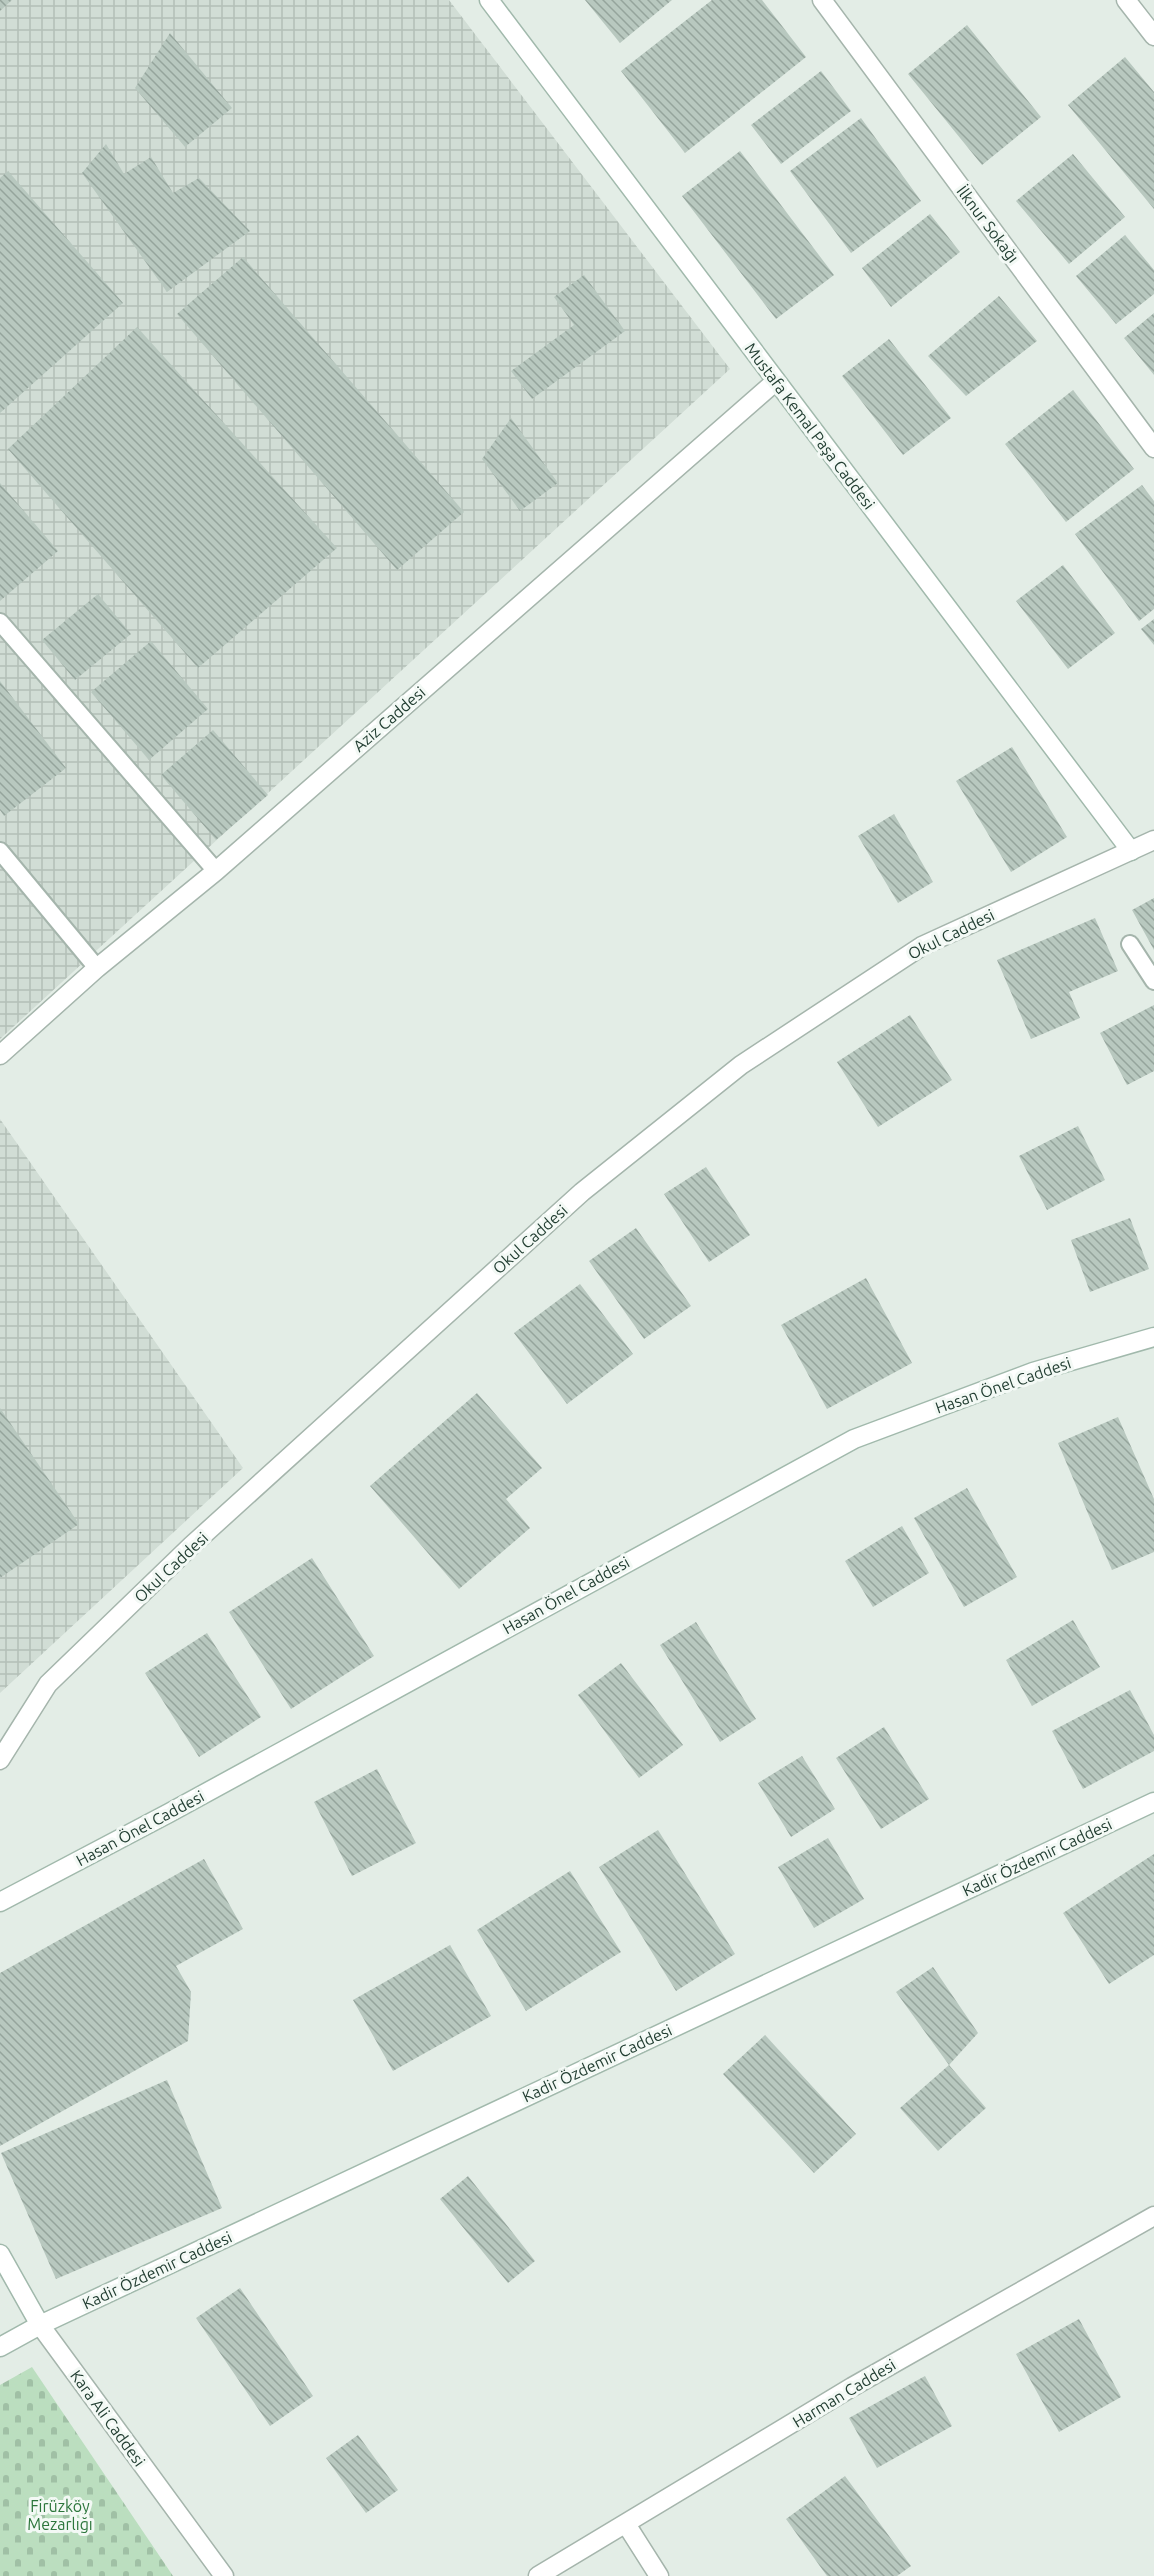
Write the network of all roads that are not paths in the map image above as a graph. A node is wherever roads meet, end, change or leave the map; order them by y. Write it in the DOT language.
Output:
graph roads {
  1 [pos="489,0"];
  2 [pos="822,0"];
  3 [pos="1126,0"];
  4 [pos="1154,36"];
  5 [pos="776,381"];
  6 [pos="1151,438"];
  7 [pos="0,622"];
  8 [pos="1154,840"];
  9 [pos="0,851"];
  10 [pos="1131,851"];
  11 [pos="216,871"];
  12 [pos="1130,944"];
  13 [pos="98,968"];
  14 [pos="1154,981"];
  15 [pos="0,1055"];
  16 [pos="1154,1337"];
  17 [pos="0,1760"];
  18 [pos="1154,1802"];
  19 [pos="0,1902"];
  20 [pos="1154,2216"];
  21 [pos="0,2254"];
  22 [pos="40,2325"];
  23 [pos="0,2347"];
  24 [pos="626,2524"];
  25 [pos="224,2576"];
  26 [pos="538,2576"];
  27 [pos="659,2576"];
  1 -- 5 [label="street, Mustafa Kemal Paşa Caddesi"];
  2 -- 6 [label="street, İlknur Sokağı"];
  3 -- 4 [label="street"];
  5 -- 10 [label="street, Mustafa Kemal Paşa Caddesi"];
  5 -- 11 [label="street, Aziz Caddesi"];
  7 -- 11 [label="lane"];
  8 -- 10 [label="street, Okul Caddesi"];
  9 -- 13 [label="lane"];
  10 -- 17 [label="street, Okul Caddesi"];
  11 -- 13 [label="street, Aziz Caddesi"];
  12 -- 14 [label="lane"];
  13 -- 15 [label="street, Aziz Caddesi"];
  16 -- 19 [label="street, Hasan Önel Caddesi"];
  18 -- 22 [label="street, Kadir Özdemir Caddesi"];
  20 -- 24 [label="street, Harman Caddesi"];
  21 -- 22 [label="street, Kara Ali Caddesi"];
  22 -- 23 [label="street, Kadir Özdemir Caddesi"];
  22 -- 25 [label="street, Kara Ali Caddesi"];
  24 -- 26 [label="street, Harman Caddesi"];
  24 -- 27 [label="street"];
}
